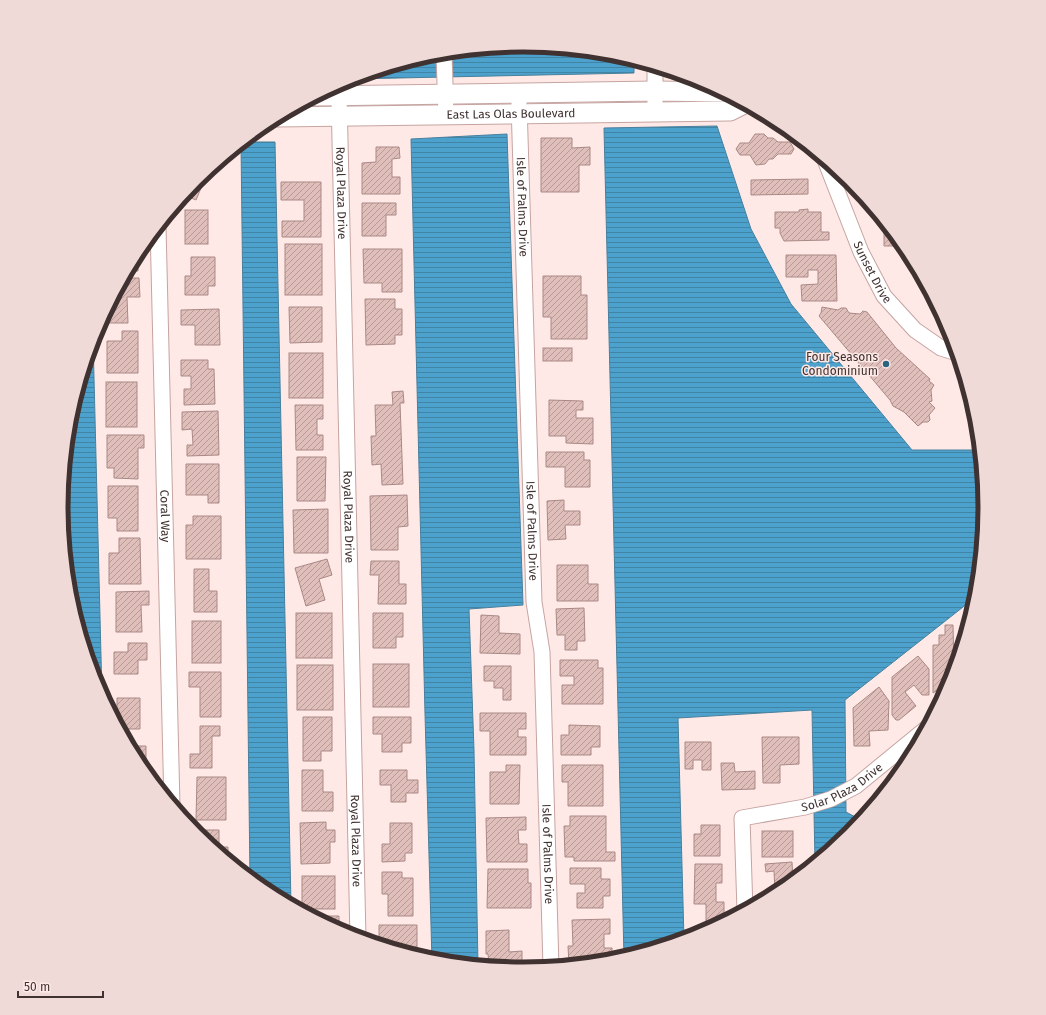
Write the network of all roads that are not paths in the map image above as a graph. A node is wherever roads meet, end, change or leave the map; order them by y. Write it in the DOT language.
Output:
graph roads {
  1 [pos="444,59"];
  2 [pos="655,72"];
  3 [pos="445,88"];
  4 [pos="655,91"];
  5 [pos="708,92"];
  6 [pos="519,93"];
  7 [pos="329,96"];
  8 [pos="339,96"];
  9 [pos="739,107"];
  10 [pos="655,112"];
  11 [pos="519,114"];
  12 [pos="446,115"];
  13 [pos="339,116"];
  14 [pos="289,117"];
  15 [pos="829,171"];
  16 [pos="158,235"];
  17 [pos="950,351"];
  18 [pos="916,737"];
  19 [pos="172,797"];
  20 [pos="745,905"];
  21 [pos="358,931"];
  22 [pos="551,962"];
  1 -- 3 [label="street"];
  2 -- 4 [label="street"];
  3 -- 6 [label="main road, East Las Olas Boulevard"];
  3 -- 8 [label="main road, East Las Olas Boulevard"];
  3 -- 12 [label="street"];
  4 -- 5 [label="main road, East Las Olas Boulevard"];
  4 -- 6 [label="main road, East Las Olas Boulevard"];
  4 -- 10 [label="street"];
  6 -- 11 [label="street, Isle of Palms Drive"];
  7 -- 8 [label="main road, East Las Olas Boulevard"];
  8 -- 13 [label="street, Royal Plaza Drive"];
  9 -- 10 [label="main road, East Las Olas Boulevard"];
  10 -- 11 [label="main road, East Las Olas Boulevard"];
  11 -- 12 [label="main road, East Las Olas Boulevard"];
  11 -- 22 [label="street, Isle of Palms Drive"];
  12 -- 13 [label="main road, East Las Olas Boulevard"];
  13 -- 14 [label="main road, East Las Olas Boulevard"];
  13 -- 21 [label="street, Royal Plaza Drive"];
  15 -- 17 [label="street, Sunset Drive"];
  16 -- 19 [label="street, Coral Way"];
  18 -- 20 [label="street, Solar Plaza Drive"];
}
